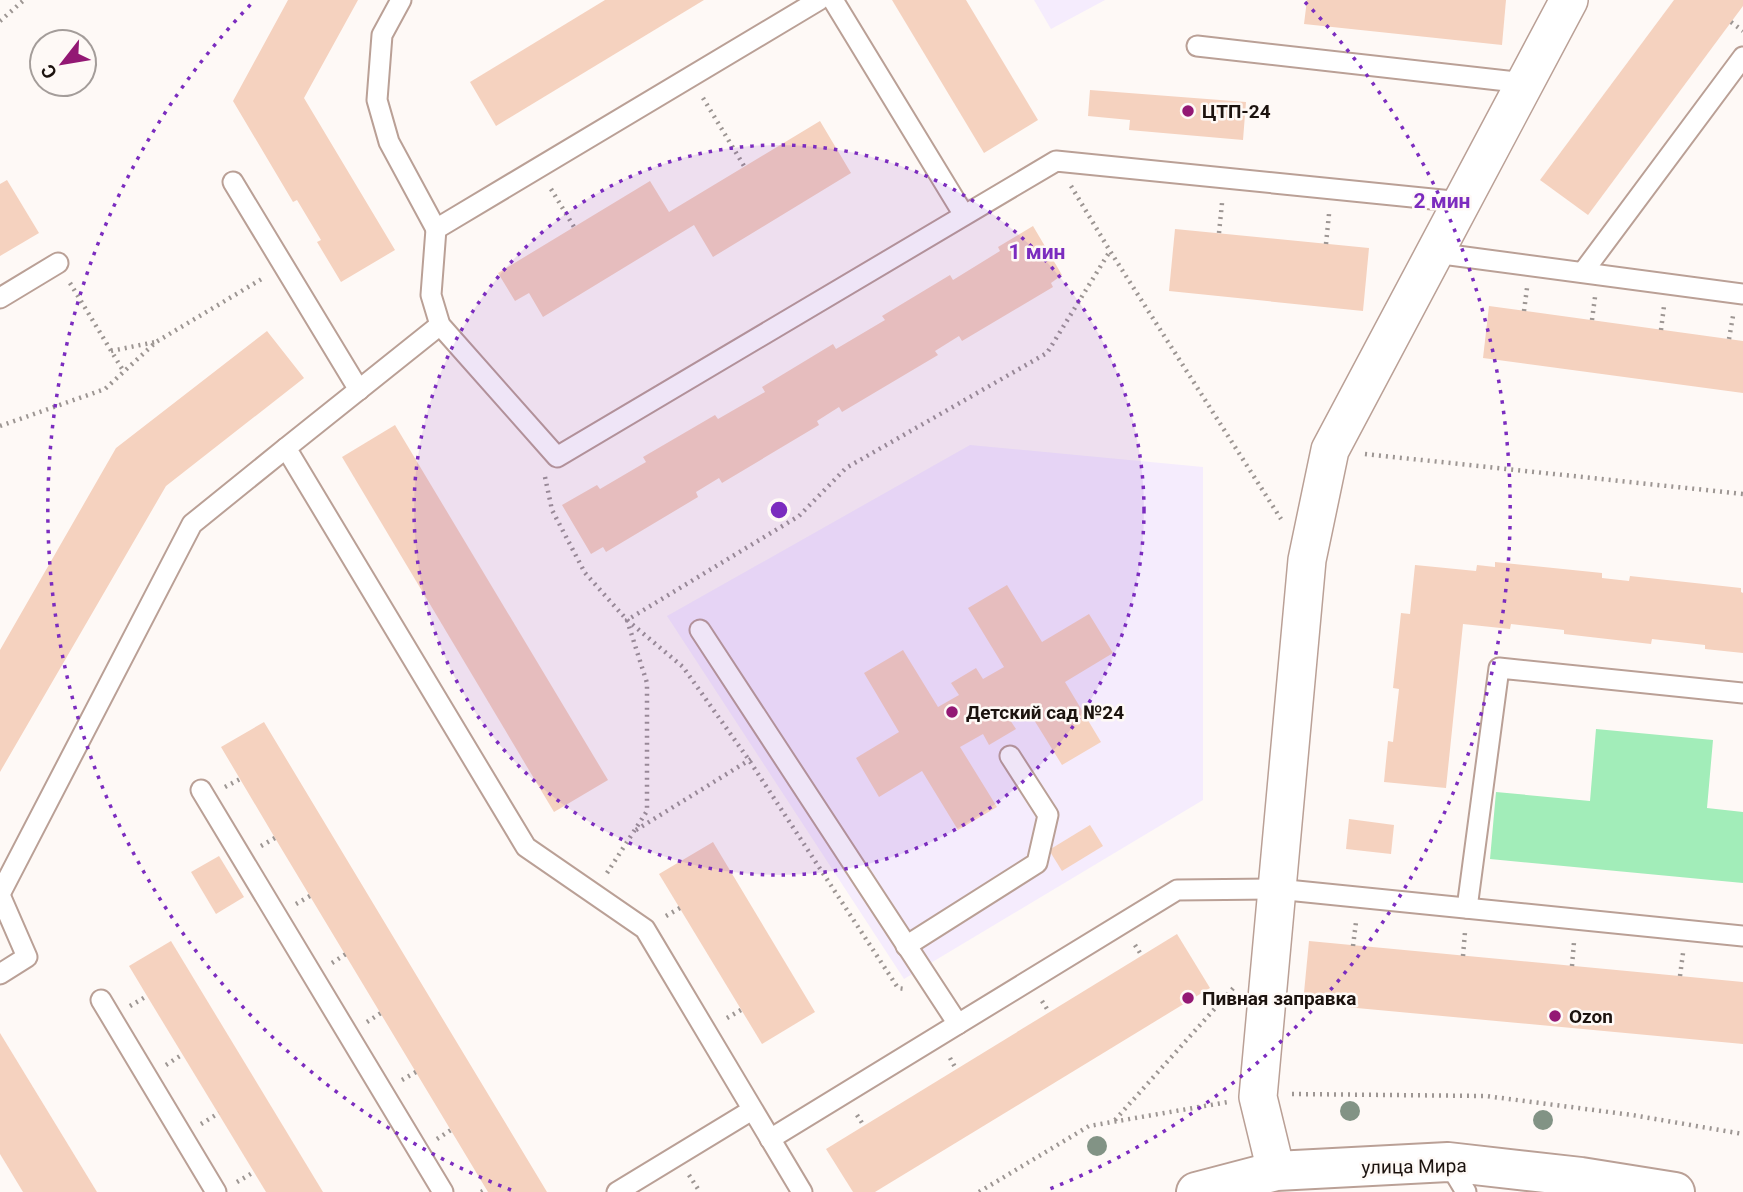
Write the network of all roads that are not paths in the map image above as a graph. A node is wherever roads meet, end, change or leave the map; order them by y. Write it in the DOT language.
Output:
graph roads {
  1 [pos="401,0"];
  2 [pos="819,0"];
  3 [pos="833,0"];
  4 [pos="1569,0"];
  5 [pos="1197,46"];
  6 [pos="1743,57"];
  7 [pos="1525,83"];
  8 [pos="233,182"];
  9 [pos="1462,202"];
  10 [pos="964,215"];
  11 [pos="436,229"];
  12 [pos="1435,253"];
  13 [pos="58,263"];
  14 [pos="1583,272"];
  15 [pos="1743,294"];
  16 [pos="0,298"];
  17 [pos="440,325"];
  18 [pos="359,390"];
  19 [pos="286,448"];
  20 [pos="700,630"];
  21 [pos="1743,693"];
  22 [pos="1010,756"];
  23 [pos="201,790"];
  24 [pos="1277,889"];
  25 [pos="0,895"];
  26 [pos="1467,908"];
  27 [pos="1743,936"];
  28 [pos="906,946"];
  29 [pos="0,974"];
  30 [pos="101,1000"];
  31 [pos="958,1024"];
  32 [pos="752,1110"];
  33 [pos="770,1139"];
  34 [pos="1276,1171"];
  35 [pos="1457,1177"];
  36 [pos="1661,1191"];
  37 [pos="216,1192"];
  38 [pos="443,1192"];
  39 [pos="617,1192"];
  40 [pos="802,1192"];
  41 [pos="1196,1192"];
  1 -- 11 [label="lane"];
  2 -- 11 [label="lane"];
  3 -- 10 [label="lane"];
  4 -- 7 [label="street"];
  5 -- 7 [label="lane"];
  6 -- 14 [label="lane"];
  7 -- 9 [label="street"];
  8 -- 18 [label="lane"];
  9 -- 10 [label="lane"];
  9 -- 12 [label="street"];
  10 -- 17 [label="lane"];
  11 -- 17 [label="lane"];
  12 -- 14 [label="lane"];
  12 -- 24 [label="street"];
  13 -- 16 [label="lane"];
  14 -- 15 [label="lane"];
  17 -- 18 [label="lane"];
  18 -- 19 [label="lane"];
  19 -- 25 [label="lane"];
  19 -- 32 [label="lane"];
  20 -- 28 [label="lane"];
  21 -- 26 [label="lane"];
  22 -- 28 [label="lane"];
  23 -- 38 [label="lane"];
  24 -- 26 [label="lane"];
  24 -- 31 [label="lane"];
  24 -- 34 [label="street"];
  25 -- 29 [label="lane"];
  26 -- 27 [label="lane"];
  28 -- 31 [label="lane"];
  30 -- 37 [label="lane"];
  31 -- 33 [label="lane"];
  32 -- 33 [label="lane"];
  32 -- 39 [label="lane"];
  33 -- 40 [label="lane"];
  34 -- 35 [label="street, улица Мира"];
  34 -- 41 [label="street, улица Мира"];
  35 -- 36 [label="street, улица Мира"];
}
